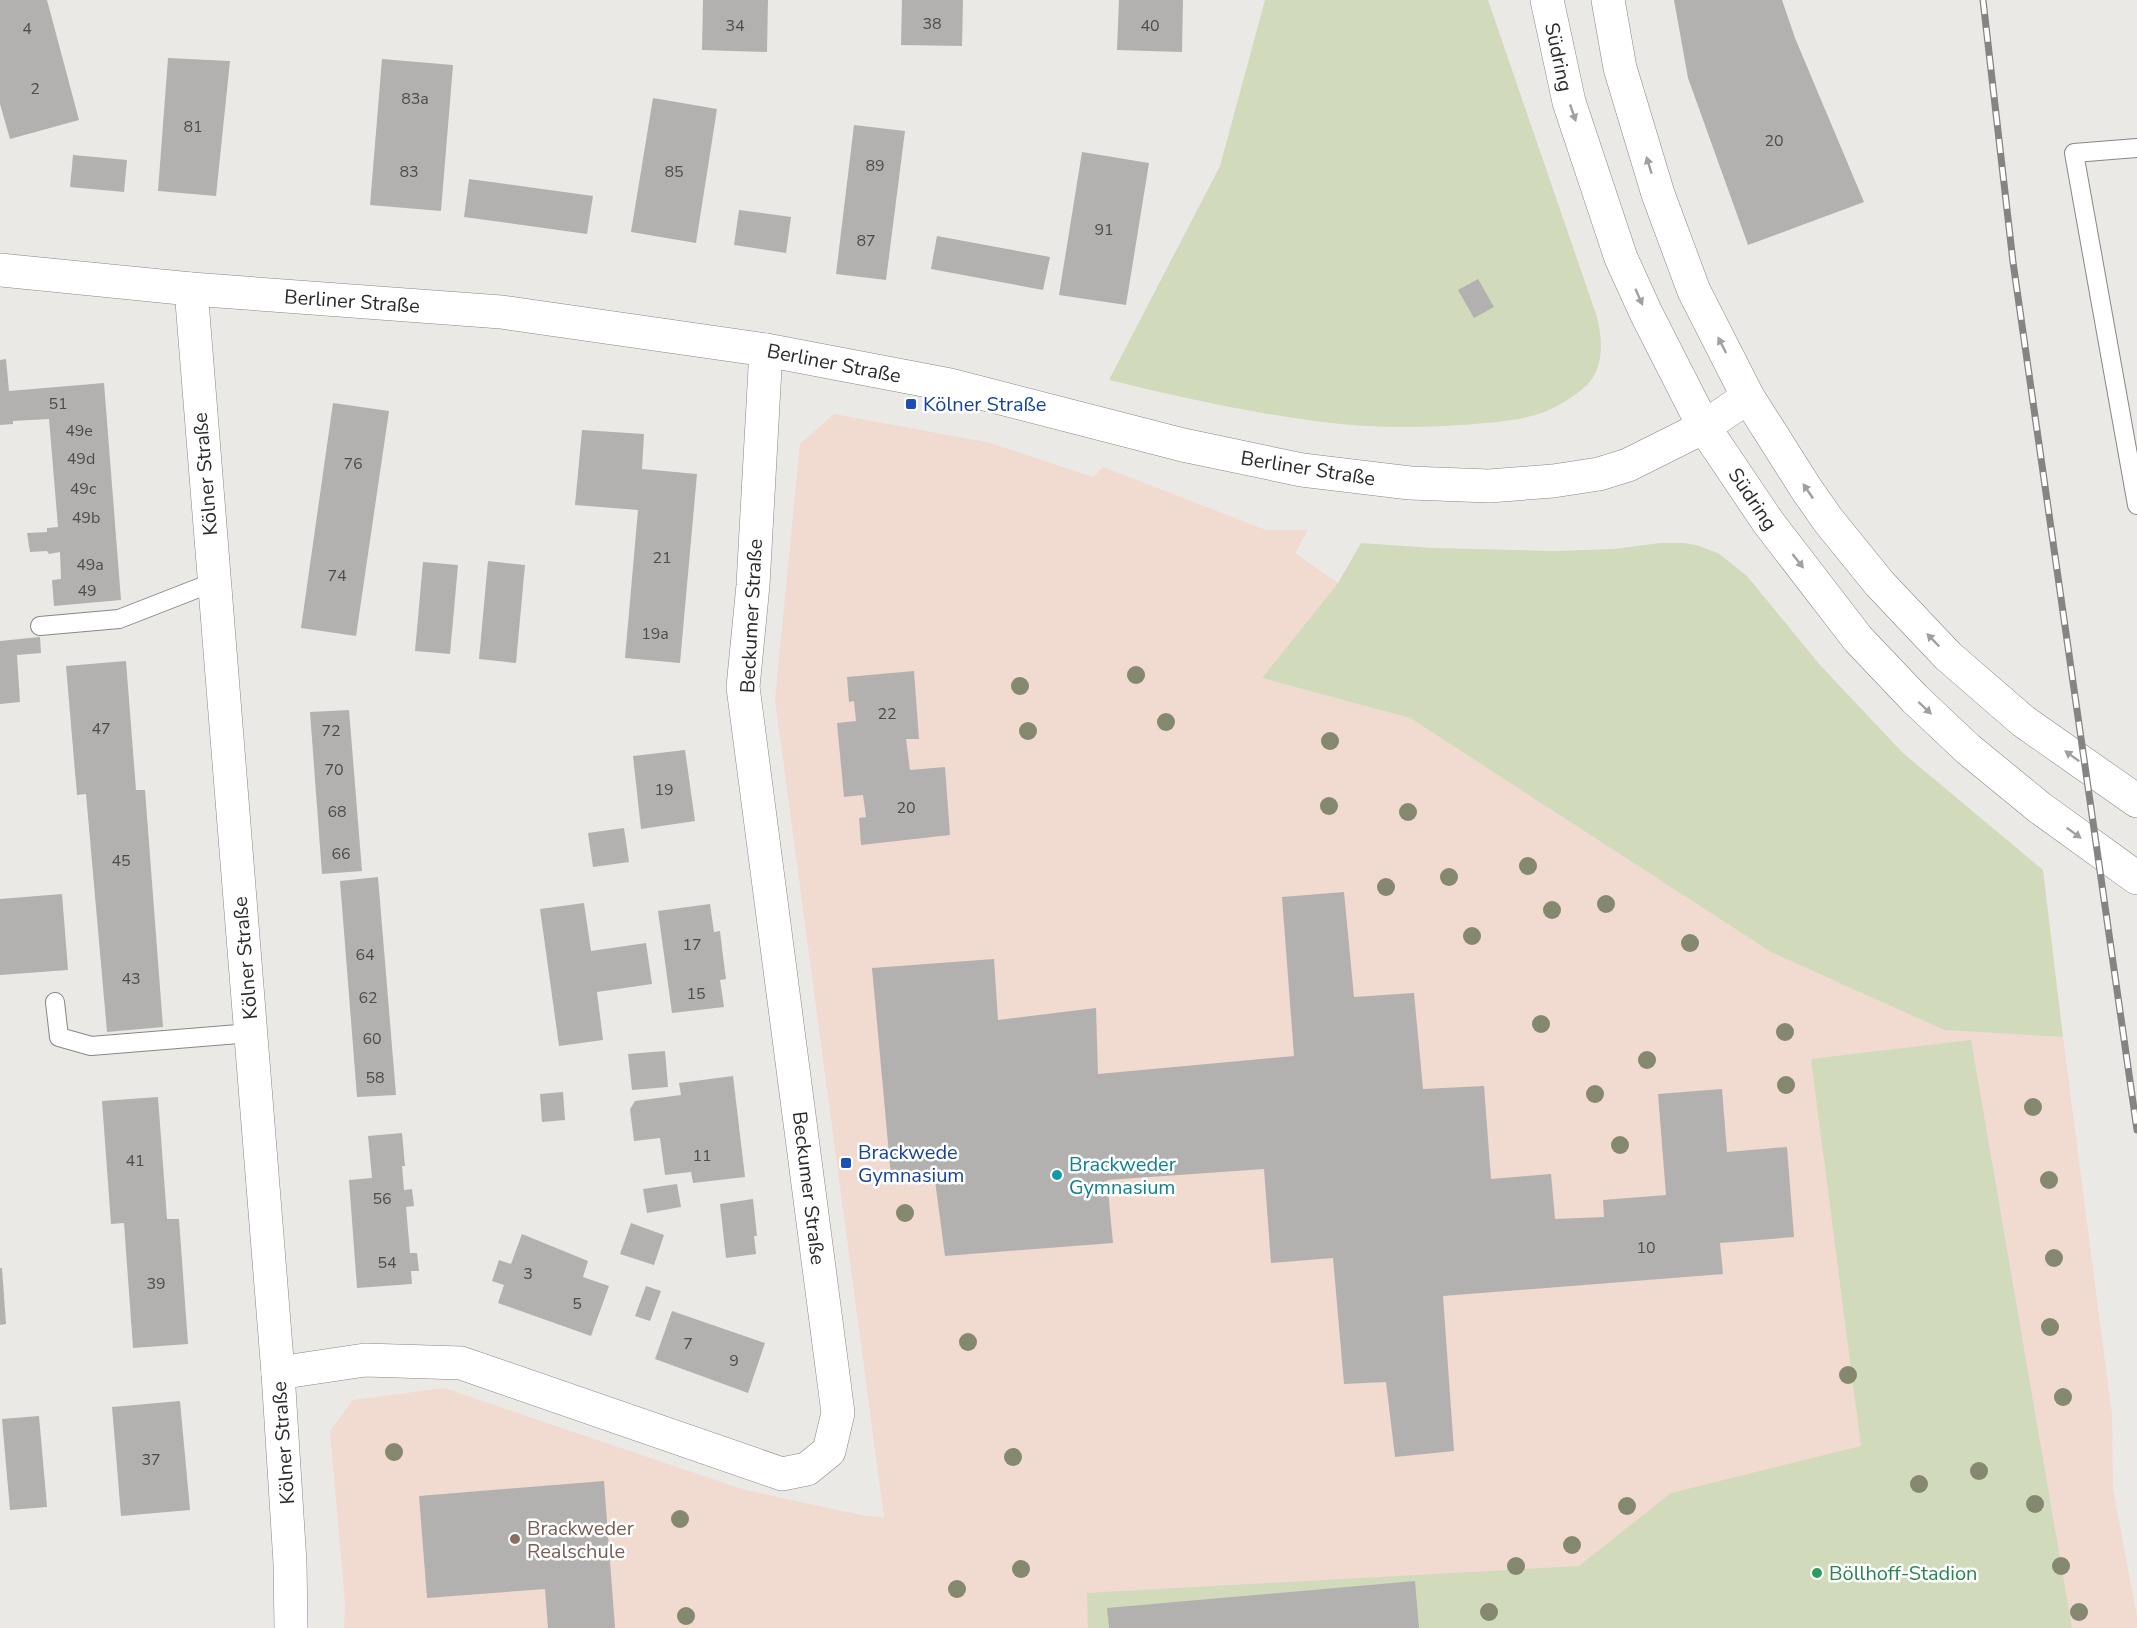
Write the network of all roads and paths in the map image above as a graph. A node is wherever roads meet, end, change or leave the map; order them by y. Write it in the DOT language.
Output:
graph roads {
  1 [pos="1547,0"];
  2 [pos="1608,0"];
  3 [pos="2137,148"];
  4 [pos="0,270"];
  5 [pos="191,289"];
  6 [pos="766,350"];
  7 [pos="1748,397"];
  8 [pos="1704,427"];
  9 [pos="2137,505"];
  10 [pos="214,582"];
  11 [pos="40,626"];
  12 [pos="2137,801"];
  13 [pos="2137,879"];
  14 [pos="55,1002"];
  15 [pos="251,1033"];
  16 [pos="278,1373"];
  17 [pos="291,1628"];
  1 -- 8 [label="street, Südring, one-way"];
  7 -- 2 [label="street, one-way"];
  3 -- 9 [label="lane"];
  4 -- 5 [label="street, Berliner Straße"];
  5 -- 6 [label="street, Berliner Straße"];
  5 -- 10 [label="street, Kölner Straße"];
  6 -- 8 [label="street, Berliner Straße"];
  6 -- 16 [label="street, Beckumer Straße"];
  7 -- 8 [label="street, Berliner Straße"];
  12 -- 7 [label="street, one-way"];
  8 -- 13 [label="street, Südring, one-way"];
  10 -- 11 [label="lane"];
  10 -- 15 [label="street, Kölner Straße"];
  14 -- 15 [label="lane"];
  15 -- 16 [label="street, Kölner Straße"];
  16 -- 17 [label="street, Kölner Straße"];
}
